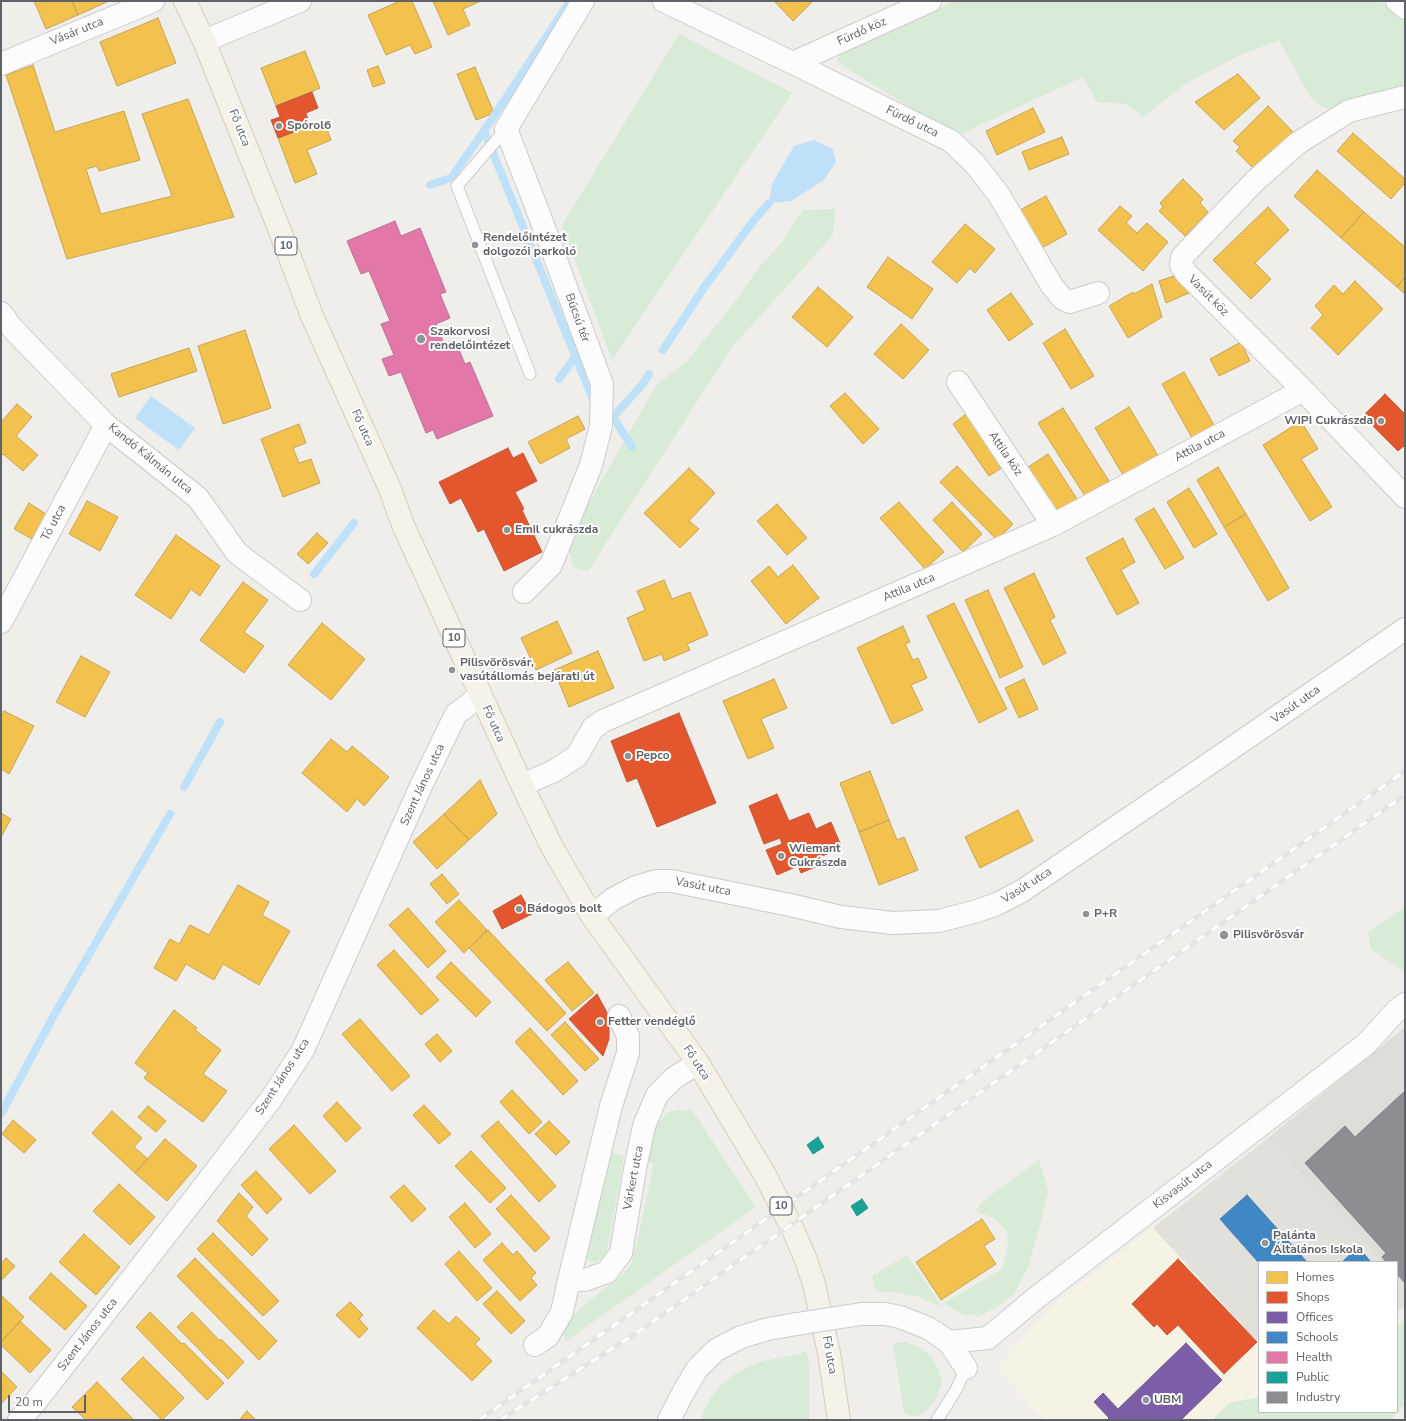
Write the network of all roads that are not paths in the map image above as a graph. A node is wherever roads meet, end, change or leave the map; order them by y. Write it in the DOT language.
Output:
graph roads {
  1 [pos="153,1"];
  2 [pos="186,1"];
  3 [pos="300,1"];
  4 [pos="583,1"];
  5 [pos="664,1"];
  6 [pos="930,1"];
  7 [pos="1397,1"];
  8 [pos="1405,8"];
  9 [pos="204,41"];
  10 [pos="793,63"];
  11 [pos="1,64"];
  12 [pos="1405,97"];
  13 [pos="502,133"];
  14 [pos="1098,293"];
  15 [pos="5,324"];
  16 [pos="530,374"];
  17 [pos="958,382"];
  18 [pos="1303,390"];
  19 [pos="106,425"];
  20 [pos="1405,497"];
  21 [pos="1053,526"];
  22 [pos="524,592"];
  23 [pos="300,600"];
  24 [pos="1,622"];
  25 [pos="1405,630"];
  26 [pos="481,695"];
  27 [pos="522,785"];
  28 [pos="592,916"];
  29 [pos="1405,1004"];
  30 [pos="620,1016"];
  31 [pos="698,1063"];
  32 [pos="569,1280"];
  33 [pos="949,1342"];
  34 [pos="535,1345"];
  35 [pos="966,1368"];
  36 [pos="18,1420"];
  37 [pos="669,1420"];
  38 [pos="839,1420"];
  39 [pos="937,1420"];
  1 -- 11 [label="street, Vásár utca"];
  2 -- 9 [label="main road, Fő utca / 10"];
  3 -- 9 [label="street"];
  4 -- 13 [label="street"];
  5 -- 10 [label="street, Fürdő utca"];
  6 -- 10 [label="street, Fürdő köz"];
  7 -- 8 [label="street"];
  9 -- 26 [label="main road, Fő utca / 10"];
  10 -- 14 [label="street, Fürdő utca"];
  12 -- 18 [label="street, Vasút köz"];
  13 -- 16 [label="lane"];
  13 -- 22 [label="street, Búcsú tér"];
  15 -- 19 [label="street, Kandó Kálmán utca"];
  17 -- 21 [label="street, Attila köz"];
  18 -- 20 [label="street, Vasút köz"];
  18 -- 21 [label="street, Attila utca"];
  19 -- 23 [label="street, Kandó Kálmán utca"];
  19 -- 24 [label="street, Tó utca"];
  21 -- 27 [label="street, Attila utca"];
  25 -- 28 [label="street, Vasút utca"];
  26 -- 27 [label="main road, Fő utca / 10"];
  26 -- 36 [label="street, Szent János utca"];
  27 -- 28 [label="main road, Fő utca / 10"];
  28 -- 31 [label="main road, Fő utca / 10"];
  29 -- 33 [label="street, Kisvasút utca"];
  30 -- 32 [label="street"];
  31 -- 32 [label="street, Várkert utca"];
  31 -- 38 [label="main road, Fő utca / 10"];
  32 -- 34 [label="street"];
  33 -- 35 [label="street"];
  33 -- 37 [label="street, bridge"];
  35 -- 39 [label="lane"];
}
